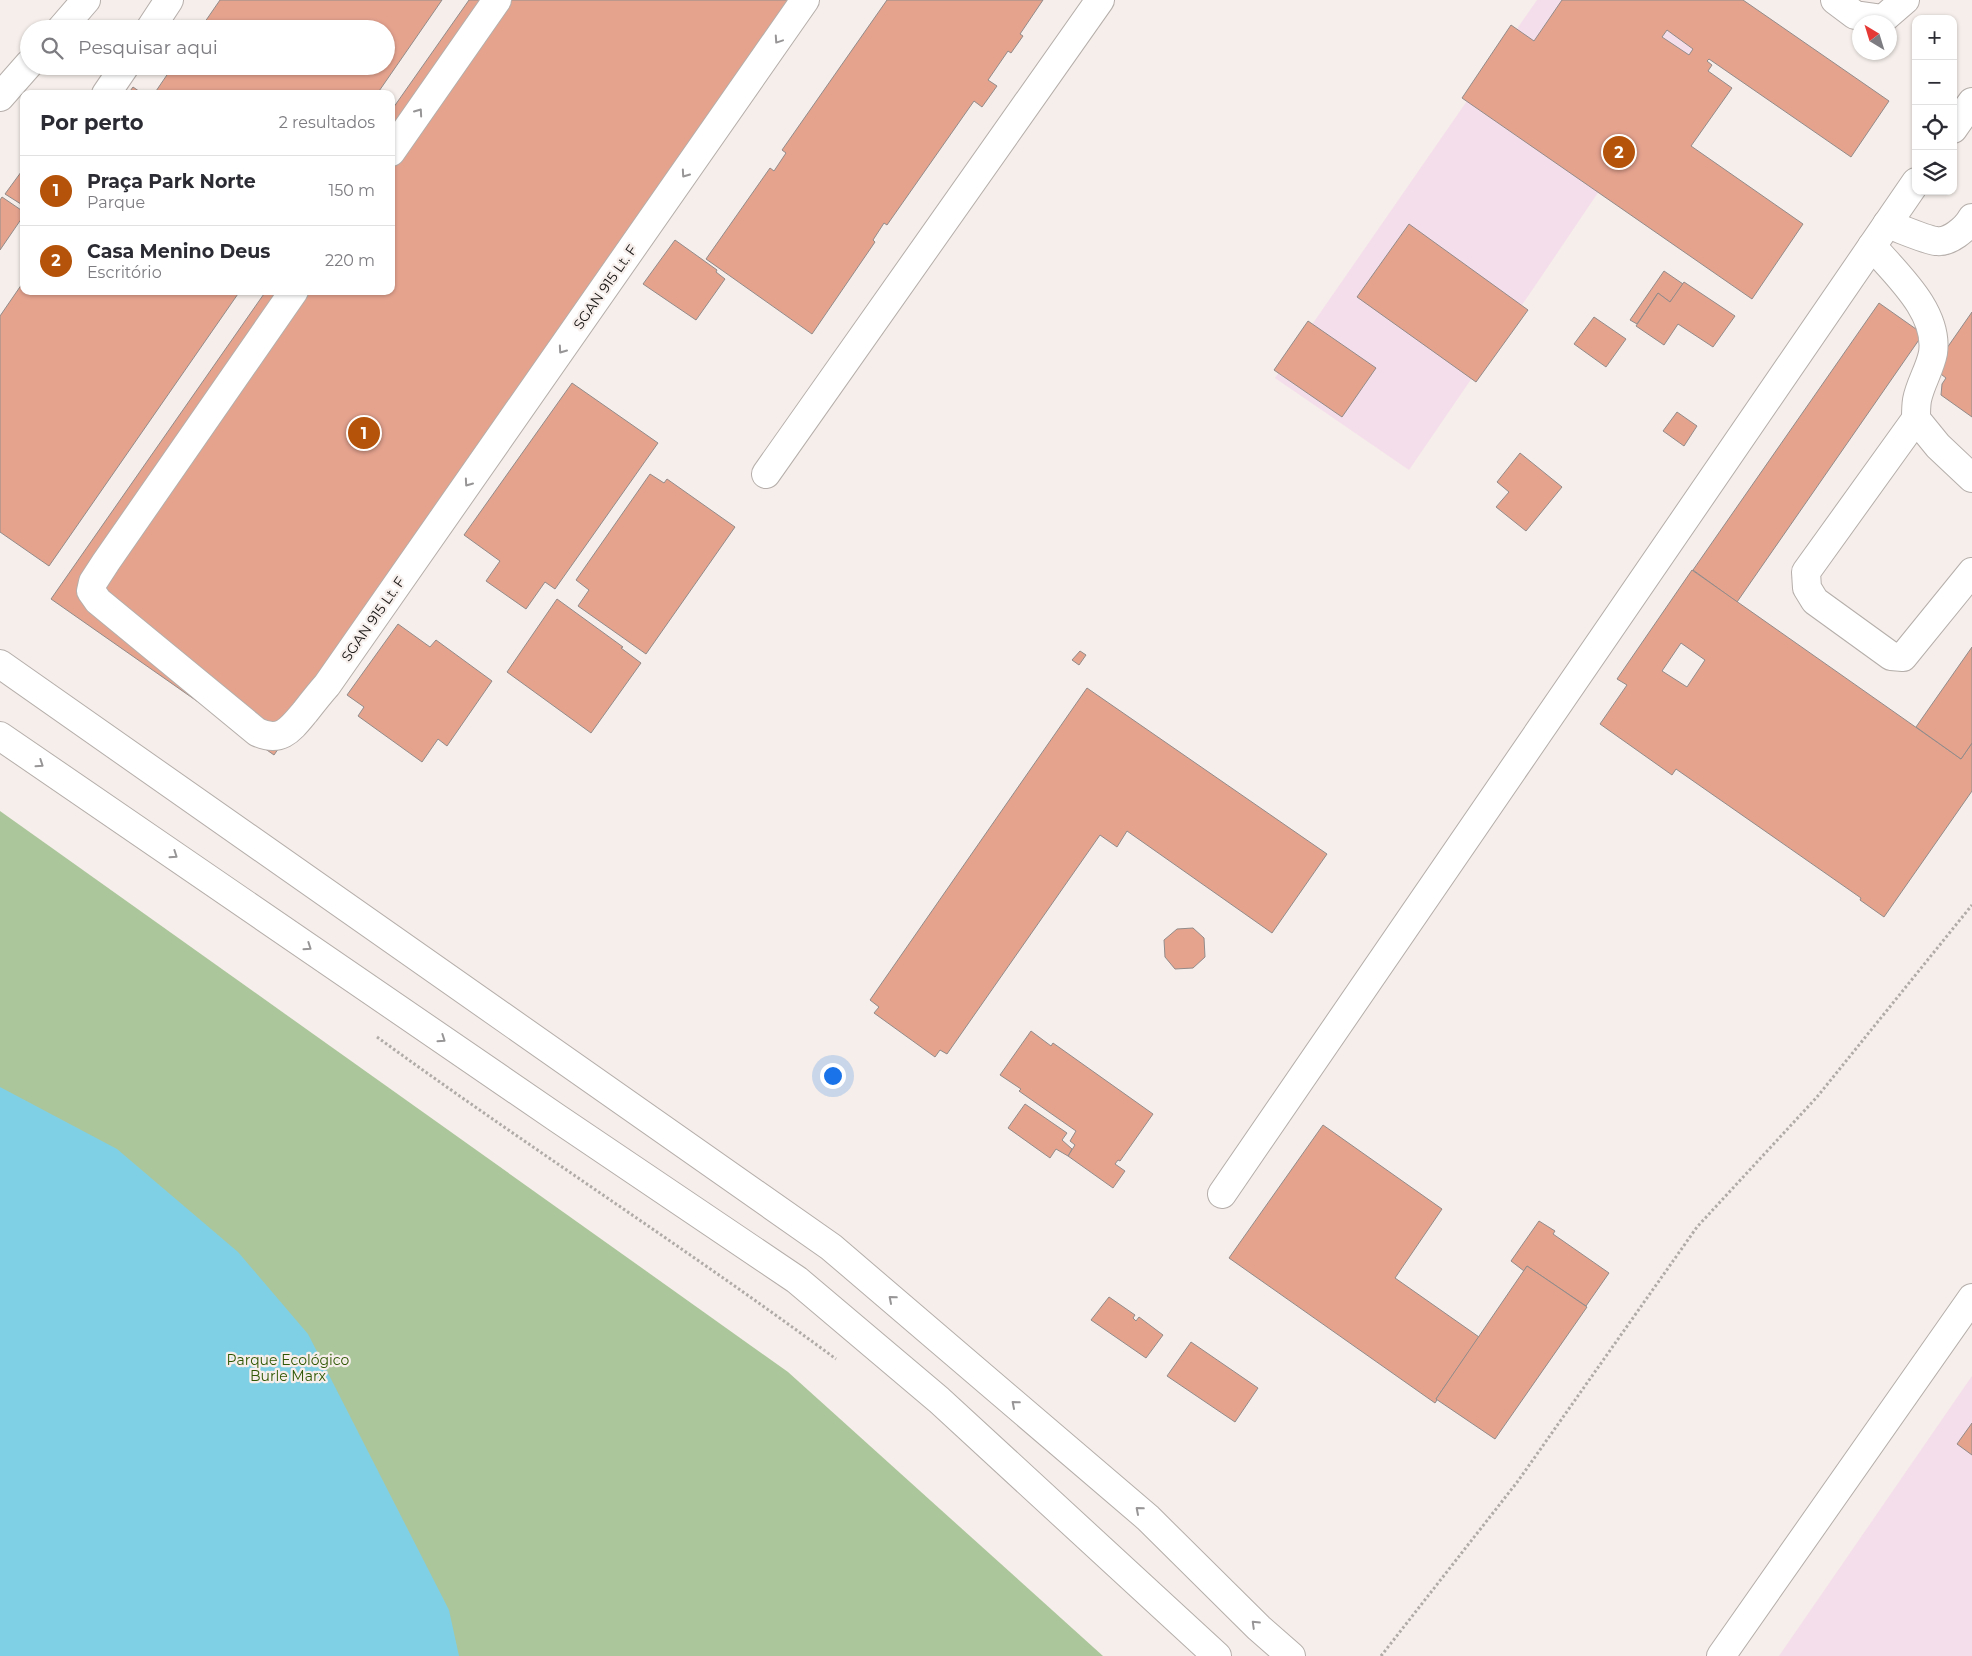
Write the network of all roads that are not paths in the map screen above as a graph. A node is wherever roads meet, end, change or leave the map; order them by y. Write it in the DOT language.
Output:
graph roads {
  1 [pos="86,0"];
  2 [pos="170,0"];
  3 [pos="497,0"];
  4 [pos="805,0"];
  5 [pos="1100,0"];
  6 [pos="1835,0"];
  7 [pos="1905,0"];
  8 [pos="69,20"];
  9 [pos="156,20"];
  10 [pos="20,74"];
  11 [pos="119,75"];
  12 [pos="109,90"];
  13 [pos="0,96"];
  14 [pos="1972,102"];
  15 [pos="1957,123"];
  16 [pos="395,146"];
  17 [pos="1912,188"];
  18 [pos="1972,218"];
  19 [pos="1887,224"];
  20 [pos="1872,246"];
  21 [pos="291,295"];
  22 [pos="1916,420"];
  23 [pos="766,474"];
  24 [pos="1972,478"];
  25 [pos="1972,572"];
  26 [pos="0,664"];
  27 [pos="0,736"];
  28 [pos="1222,1194"];
  29 [pos="1972,1298"];
  30 [pos="1217,1656"];
  31 [pos="1291,1656"];
  32 [pos="1721,1656"];
  1 -- 8 [label="street"];
  2 -- 9 [label="street"];
  16 -- 3 [label="street, one-way"];
  4 -- 21 [label="street, SGAN 915 Lt. F, one-way"];
  5 -- 23 [label="street"];
  6 -- 7 [label="street"];
  10 -- 13 [label="street"];
  11 -- 12 [label="street"];
  14 -- 15 [label="street"];
  17 -- 19 [label="street"];
  18 -- 19 [label="street"];
  19 -- 20 [label="street"];
  20 -- 22 [label="street"];
  20 -- 28 [label="street"];
  22 -- 24 [label="street"];
  22 -- 25 [label="street"];
  31 -- 26 [label="street, one-way"];
  27 -- 30 [label="street, one-way"];
  29 -- 32 [label="street"];
}
